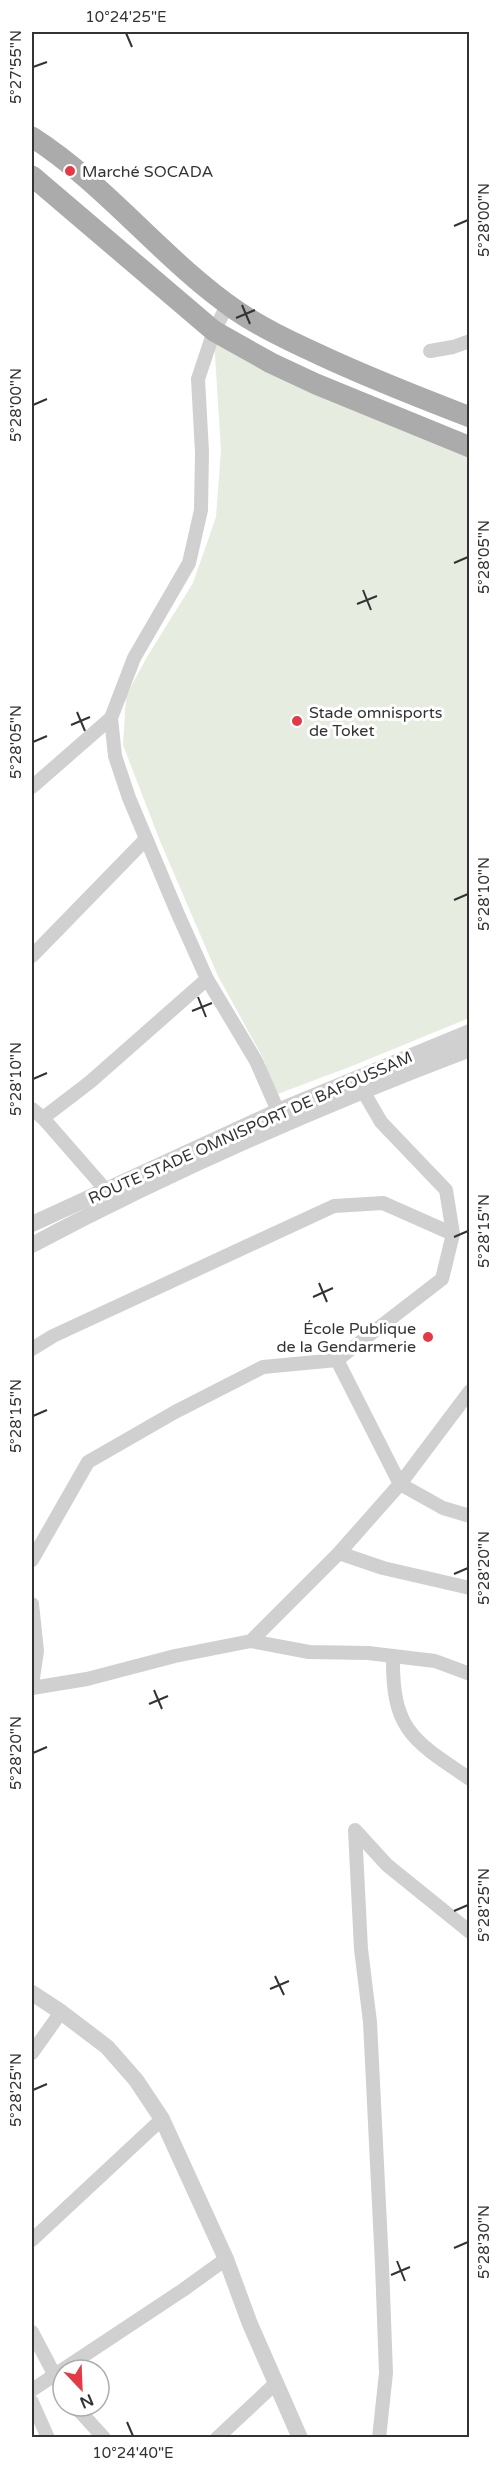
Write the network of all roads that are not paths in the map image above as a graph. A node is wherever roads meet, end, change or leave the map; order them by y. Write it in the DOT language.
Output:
graph roads {
  1 [pos="32,137"];
  2 [pos="32,176"];
  3 [pos="228,304"];
  4 [pos="214,331"];
  5 [pos="470,341"];
  6 [pos="430,351"];
  7 [pos="470,417"];
  8 [pos="470,447"];
  9 [pos="111,718"];
  10 [pos="32,787"];
  11 [pos="146,839"];
  12 [pos="32,956"];
  13 [pos="207,979"];
  14 [pos="470,1032"];
  15 [pos="470,1049"];
  16 [pos="363,1091"];
  17 [pos="32,1109"];
  18 [pos="43,1118"];
  19 [pos="281,1118"];
  20 [pos="105,1189"];
  21 [pos="32,1224"];
  22 [pos="453,1234"];
  23 [pos="32,1245"];
  24 [pos="32,1349"];
  25 [pos="337,1360"];
  26 [pos="470,1391"];
  27 [pos="400,1484"];
  28 [pos="470,1516"];
  29 [pos="339,1553"];
  30 [pos="32,1560"];
  31 [pos="470,1588"];
  32 [pos="32,1604"];
  33 [pos="251,1641"];
  34 [pos="393,1656"];
  35 [pos="470,1674"];
  36 [pos="32,1687"];
  37 [pos="470,1779"];
  38 [pos="470,1932"];
  39 [pos="32,1993"];
  40 [pos="61,2012"];
  41 [pos="32,2053"];
  42 [pos="162,2119"];
  43 [pos="32,2240"];
  44 [pos="226,2259"];
  45 [pos="32,2332"];
  46 [pos="80,2358"];
  47 [pos="51,2372"];
  48 [pos="51,2377"];
  49 [pos="276,2384"];
  50 [pos="32,2390"];
  51 [pos="32,2402"];
  52 [pos="86,2418"];
  53 [pos="48,2438"];
  54 [pos="104,2438"];
  55 [pos="217,2438"];
  56 [pos="300,2438"];
  57 [pos="379,2438"];
  1 -- 3 [label="main road"];
  2 -- 4 [label="main road"];
  3 -- 4 [label="street"];
  3 -- 7 [label="main road"];
  4 -- 8 [label="main road"];
  4 -- 9 [label="street"];
  5 -- 6 [label="street"];
  9 -- 10 [label="street"];
  9 -- 11 [label="street"];
  11 -- 12 [label="street"];
  11 -- 13 [label="street"];
  13 -- 18 [label="street"];
  13 -- 19 [label="street"];
  14 -- 19 [label="street, ROUTE STADE OMNISPORT DE BAFOUSSAM"];
  15 -- 16 [label="street, ROUTE STADE OMNISPORT DE BAFOUSSAM"];
  16 -- 19 [label="street, ROUTE STADE OMNISPORT DE BAFOUSSAM"];
  16 -- 22 [label="street"];
  17 -- 18 [label="street"];
  18 -- 20 [label="street"];
  19 -- 20 [label="street, ROUTE STADE OMNISPORT DE BAFOUSSAM"];
  19 -- 23 [label="street, ROUTE STADE OMNISPORT DE BAFOUSSAM"];
  20 -- 21 [label="street, ROUTE STADE OMNISPORT DE BAFOUSSAM"];
  22 -- 24 [label="street"];
  22 -- 25 [label="street"];
  25 -- 27 [label="street"];
  25 -- 30 [label="street"];
  26 -- 27 [label="street"];
  27 -- 28 [label="street"];
  27 -- 29 [label="street"];
  29 -- 31 [label="street"];
  29 -- 33 [label="street"];
  32 -- 36 [label="street"];
  33 -- 34 [label="street"];
  33 -- 36 [label="street"];
  34 -- 35 [label="street"];
  34 -- 37 [label="street"];
  38 -- 57 [label="street"];
  39 -- 40 [label="street"];
  40 -- 41 [label="street"];
  40 -- 42 [label="street"];
  42 -- 43 [label="street"];
  42 -- 44 [label="street"];
  44 -- 46 [label="street"];
  44 -- 49 [label="street"];
  45 -- 47 [label="street"];
  48 -- 50 [label="street"];
  49 -- 55 [label="street"];
  49 -- 56 [label="street"];
  51 -- 53 [label="street"];
  52 -- 54 [label="street"];
}
